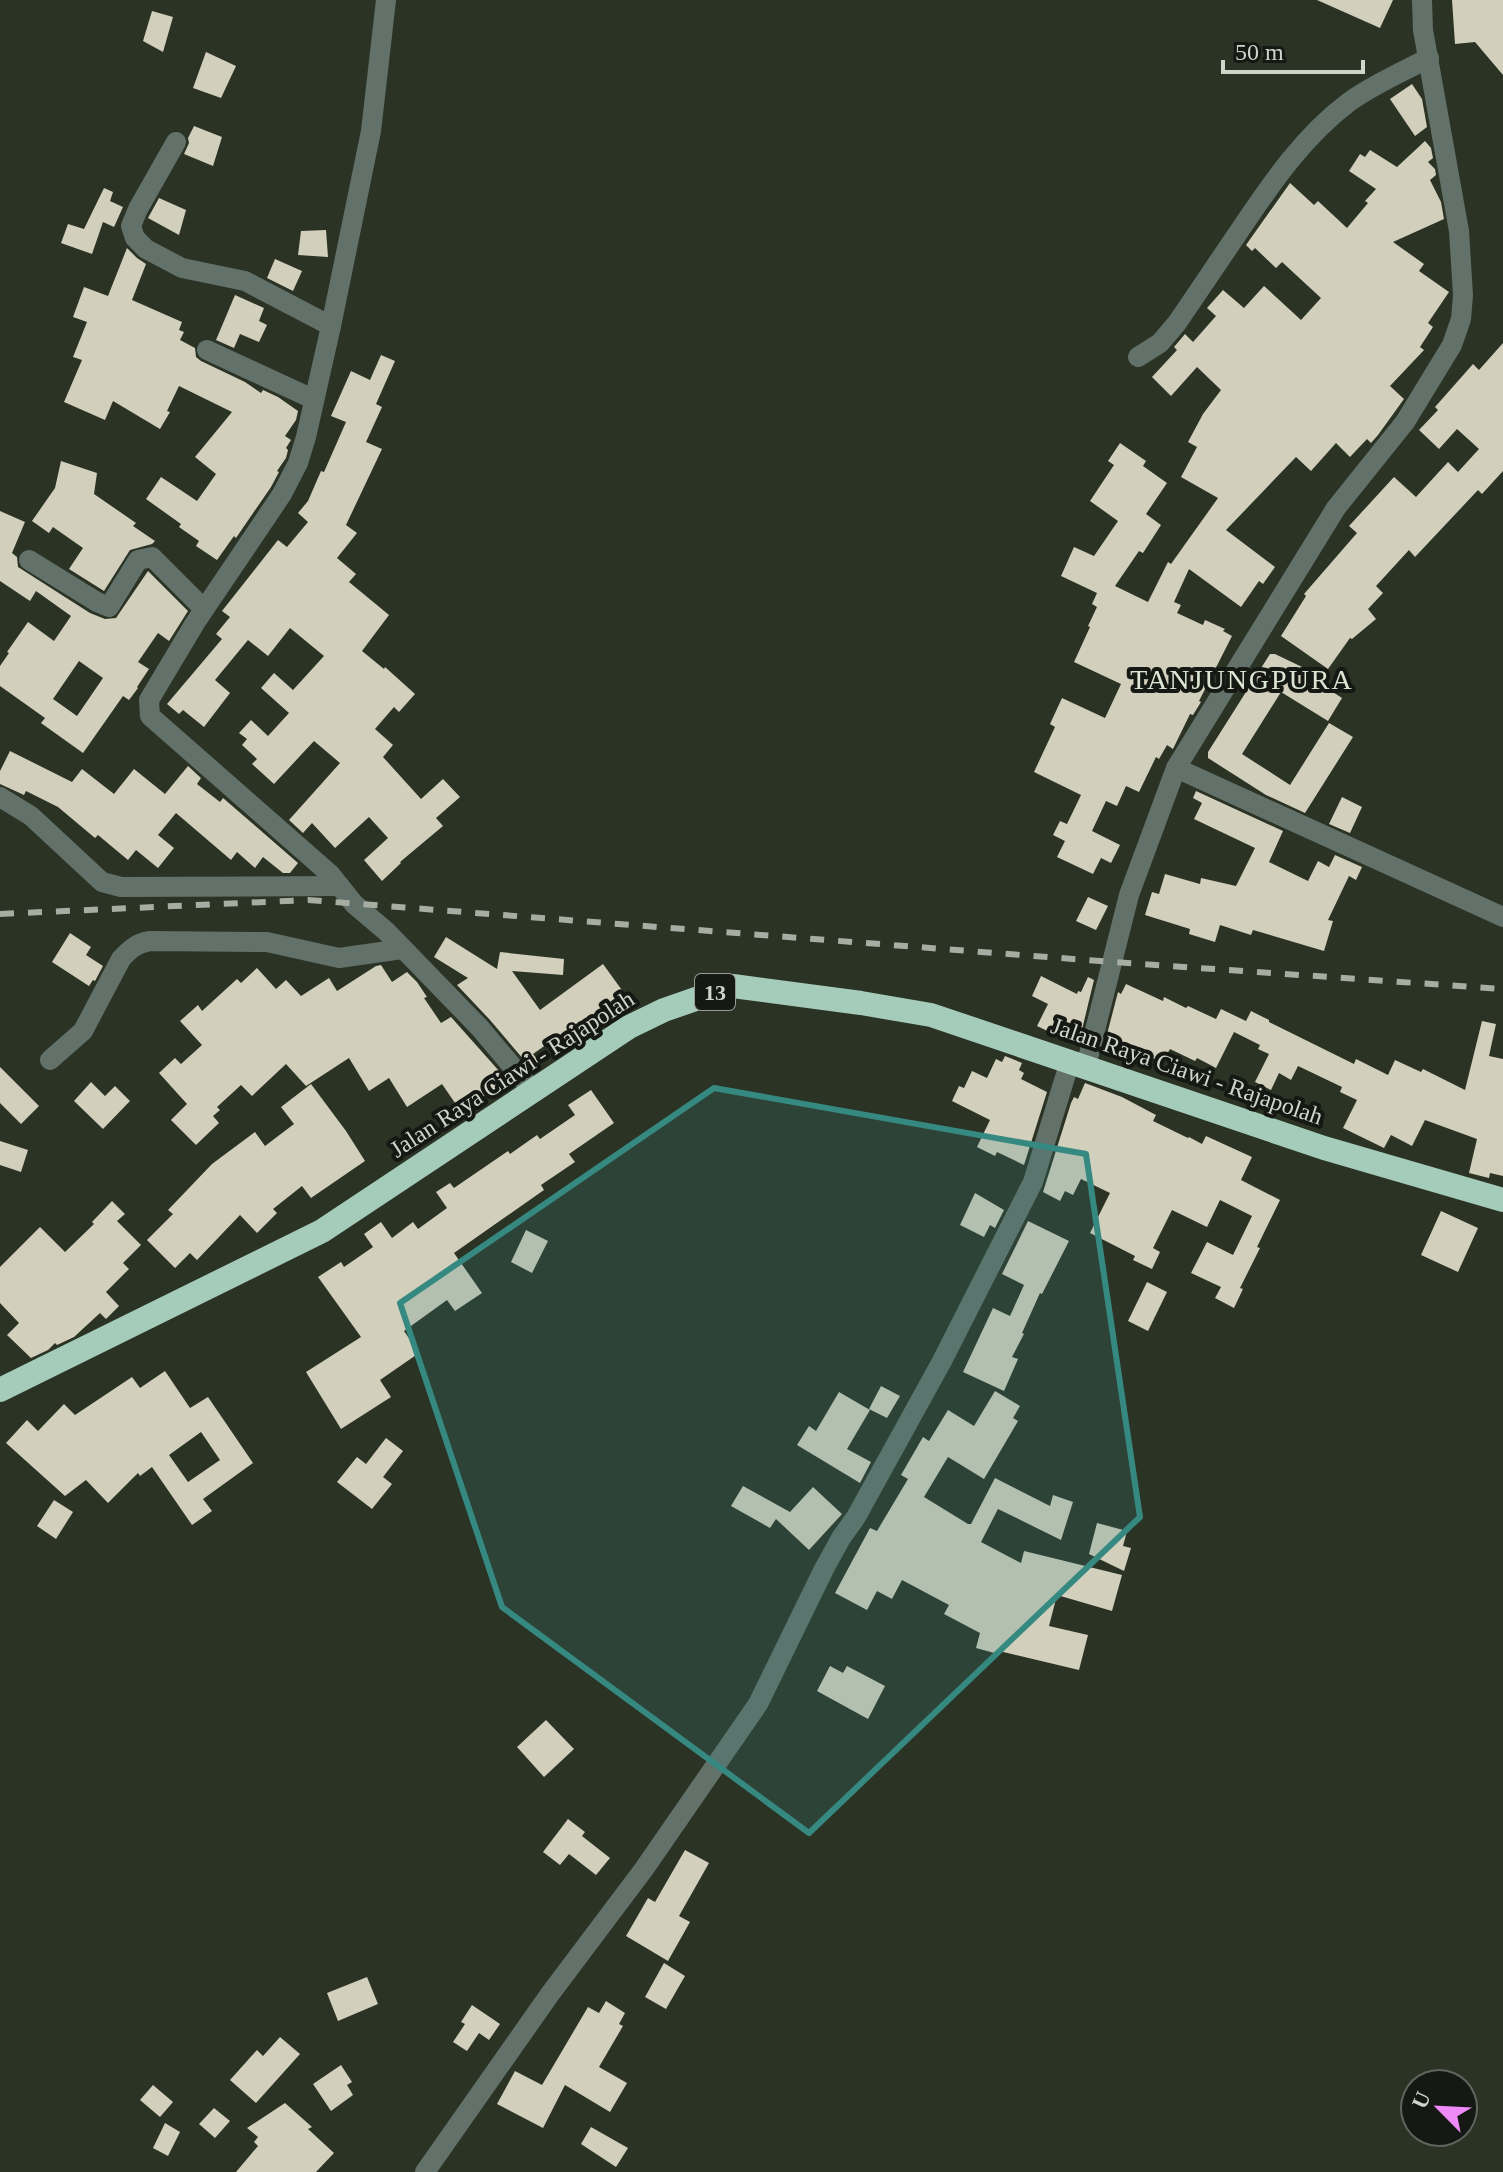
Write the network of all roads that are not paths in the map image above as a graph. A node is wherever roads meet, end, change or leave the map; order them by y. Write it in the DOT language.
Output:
graph roads {
  1 [pos="386,0"];
  2 [pos="1422,0"];
  3 [pos="1429,58"];
  4 [pos="176,142"];
  5 [pos="331,326"];
  6 [pos="207,350"];
  7 [pos="1138,357"];
  8 [pos="313,399"];
  9 [pos="29,560"];
  10 [pos="204,609"];
  11 [pos="1176,768"];
  12 [pos="0,797"];
  13 [pos="340,886"];
  14 [pos="1503,917"];
  15 [pos="402,949"];
  16 [pos="50,1060"];
  17 [pos="1078,1063"];
  18 [pos="533,1091"];
  19 [pos="1503,1200"];
  20 [pos="0,1390"];
  21 [pos="425,2172"];
  1 -- 5 [label="street"];
  2 -- 3 [label="street"];
  3 -- 7 [label="street"];
  3 -- 11 [label="street"];
  4 -- 5 [label="street"];
  5 -- 8 [label="street"];
  6 -- 8 [label="street"];
  8 -- 10 [label="street"];
  9 -- 10 [label="street"];
  10 -- 13 [label="street"];
  11 -- 14 [label="street"];
  11 -- 17 [label="street"];
  12 -- 13 [label="street"];
  13 -- 15 [label="street"];
  15 -- 16 [label="street"];
  15 -- 18 [label="street"];
  17 -- 18 [label="highway, Jalan Raya Ciawi - Rajapolah / 13"];
  17 -- 19 [label="highway, Jalan Raya Ciawi - Rajapolah / 13"];
  17 -- 21 [label="street"];
  18 -- 20 [label="highway, Jalan Raya Ciawi - Rajapolah / 13"];
}
